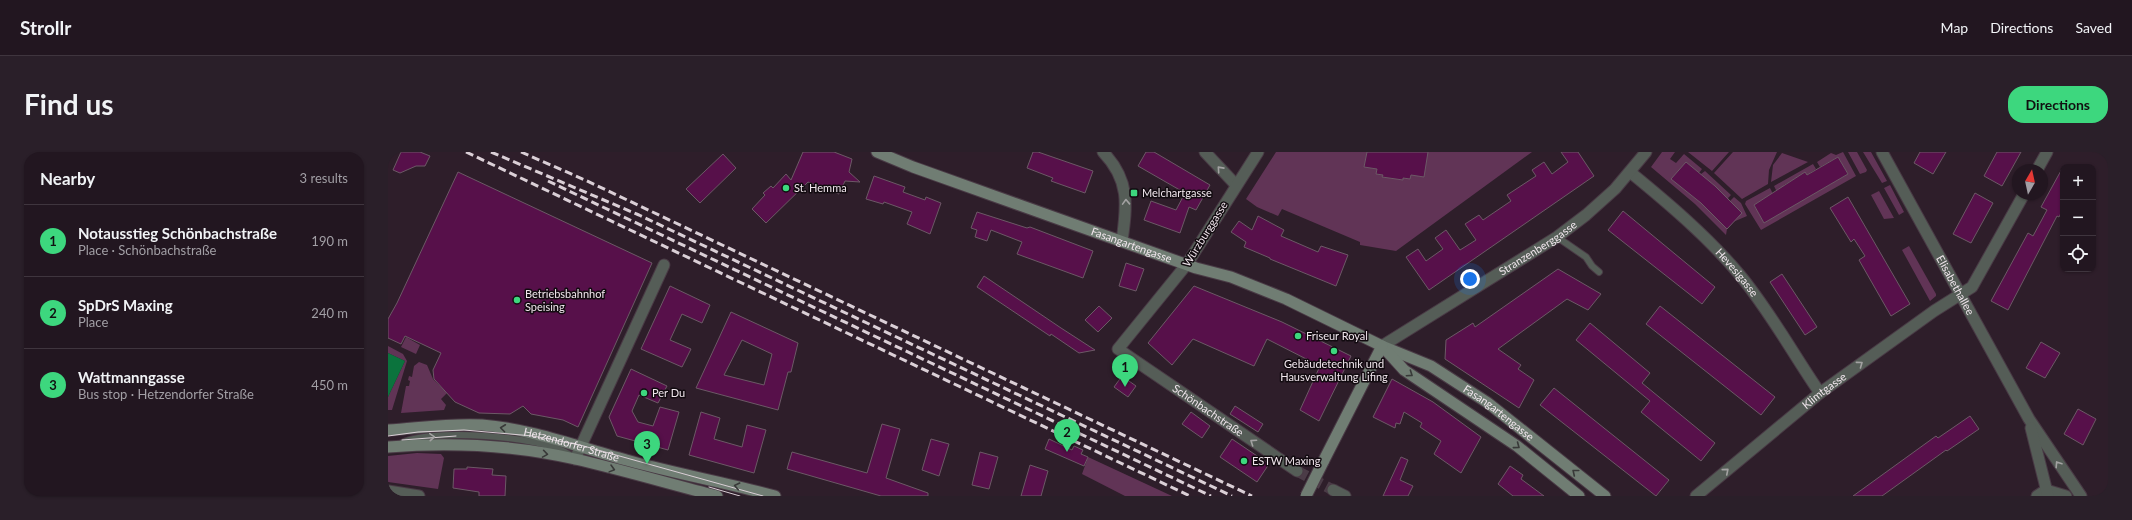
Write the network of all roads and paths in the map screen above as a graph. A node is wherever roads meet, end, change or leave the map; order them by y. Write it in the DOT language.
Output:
graph roads {
  1 [pos="877,152"];
  2 [pos="1103,152"];
  3 [pos="1206,152"];
  4 [pos="1258,152"];
  5 [pos="1646,152"];
  6 [pos="1882,152"];
  7 [pos="2047,152"];
  8 [pos="2040,164"];
  9 [pos="1630,172"];
  10 [pos="1236,185"];
  11 [pos="2021,200"];
  12 [pos="1557,237"];
  13 [pos="1122,241"];
  14 [pos="1187,264"];
  15 [pos="664,265"];
  16 [pos="1599,272"];
  17 [pos="1961,295"];
  18 [pos="1382,346"];
  19 [pos="1118,349"];
  20 [pos="1820,393"];
  21 [pos="2029,419"];
  22 [pos="388,430"];
  23 [pos="392,447"];
  24 [pos="579,447"];
  25 [pos="574,459"];
  26 [pos="1297,471"];
  27 [pos="1333,490"];
  28 [pos="388,491"];
  29 [pos="2044,494"];
  30 [pos="419,496"];
  31 [pos="717,496"];
  32 [pos="775,496"];
  33 [pos="1306,496"];
  34 [pos="1345,496"];
  35 [pos="1579,496"];
  36 [pos="1606,496"];
  37 [pos="1696,496"];
  38 [pos="2066,496"];
  39 [pos="2080,496"];
  1 -- 13 [label="main road, Fasangartengasse"];
  13 -- 2 [label="street, one-way"];
  10 -- 3 [label="street, one-way"];
  4 -- 10 [label="street, Würzburggasse"];
  5 -- 9 [label="street, Stranzenberggasse"];
  6 -- 17 [label="street, Elisabethallee"];
  7 -- 8 [label="street"];
  9 -- 12 [label="street, Stranzenberggasse"];
  9 -- 20 [label="street, Hevesigasse"];
  10 -- 14 [label="street, Würzburggasse"];
  11 -- 17 [label="street, Klimtgasse"];
  12 -- 16 [label="lane"];
  12 -- 18 [label="street, Stranzenberggasse"];
  13 -- 14 [label="main road, Fasangartengasse"];
  14 -- 18 [label="main road, Fasangartengasse"];
  14 -- 19 [label="street, Würzburggasse"];
  15 -- 24 [label="street"];
  20 -- 17 [label="street, Klimtgasse, one-way"];
  17 -- 21 [label="street, Elisabethallee"];
  18 -- 33 [label="main road, bridge"];
  18 -- 35 [label="main road, Fasangartengasse, one-way"];
  36 -- 18 [label="main road, Fasangartengasse, one-way"];
  26 -- 19 [label="street, Schönbachstraße, one-way"];
  37 -- 20 [label="street, Klimtgasse, one-way"];
  21 -- 29 [label="street, Elisabethallee"];
  39 -- 21 [label="street, Elisabethallee, one-way"];
  24 -- 22 [label="main road, Hetzendorfer Straße, one-way"];
  23 -- 25 [label="main road, Hetzendorfer Straße, one-way"];
  24 -- 25 [label="street"];
  32 -- 24 [label="main road, Hetzendorfer Straße, one-way"];
  25 -- 31 [label="main road, Hetzendorfer Straße, one-way"];
  27 -- 34 [label="street"];
  28 -- 30 [label="street"];
  29 -- 38 [label="street"];
}
